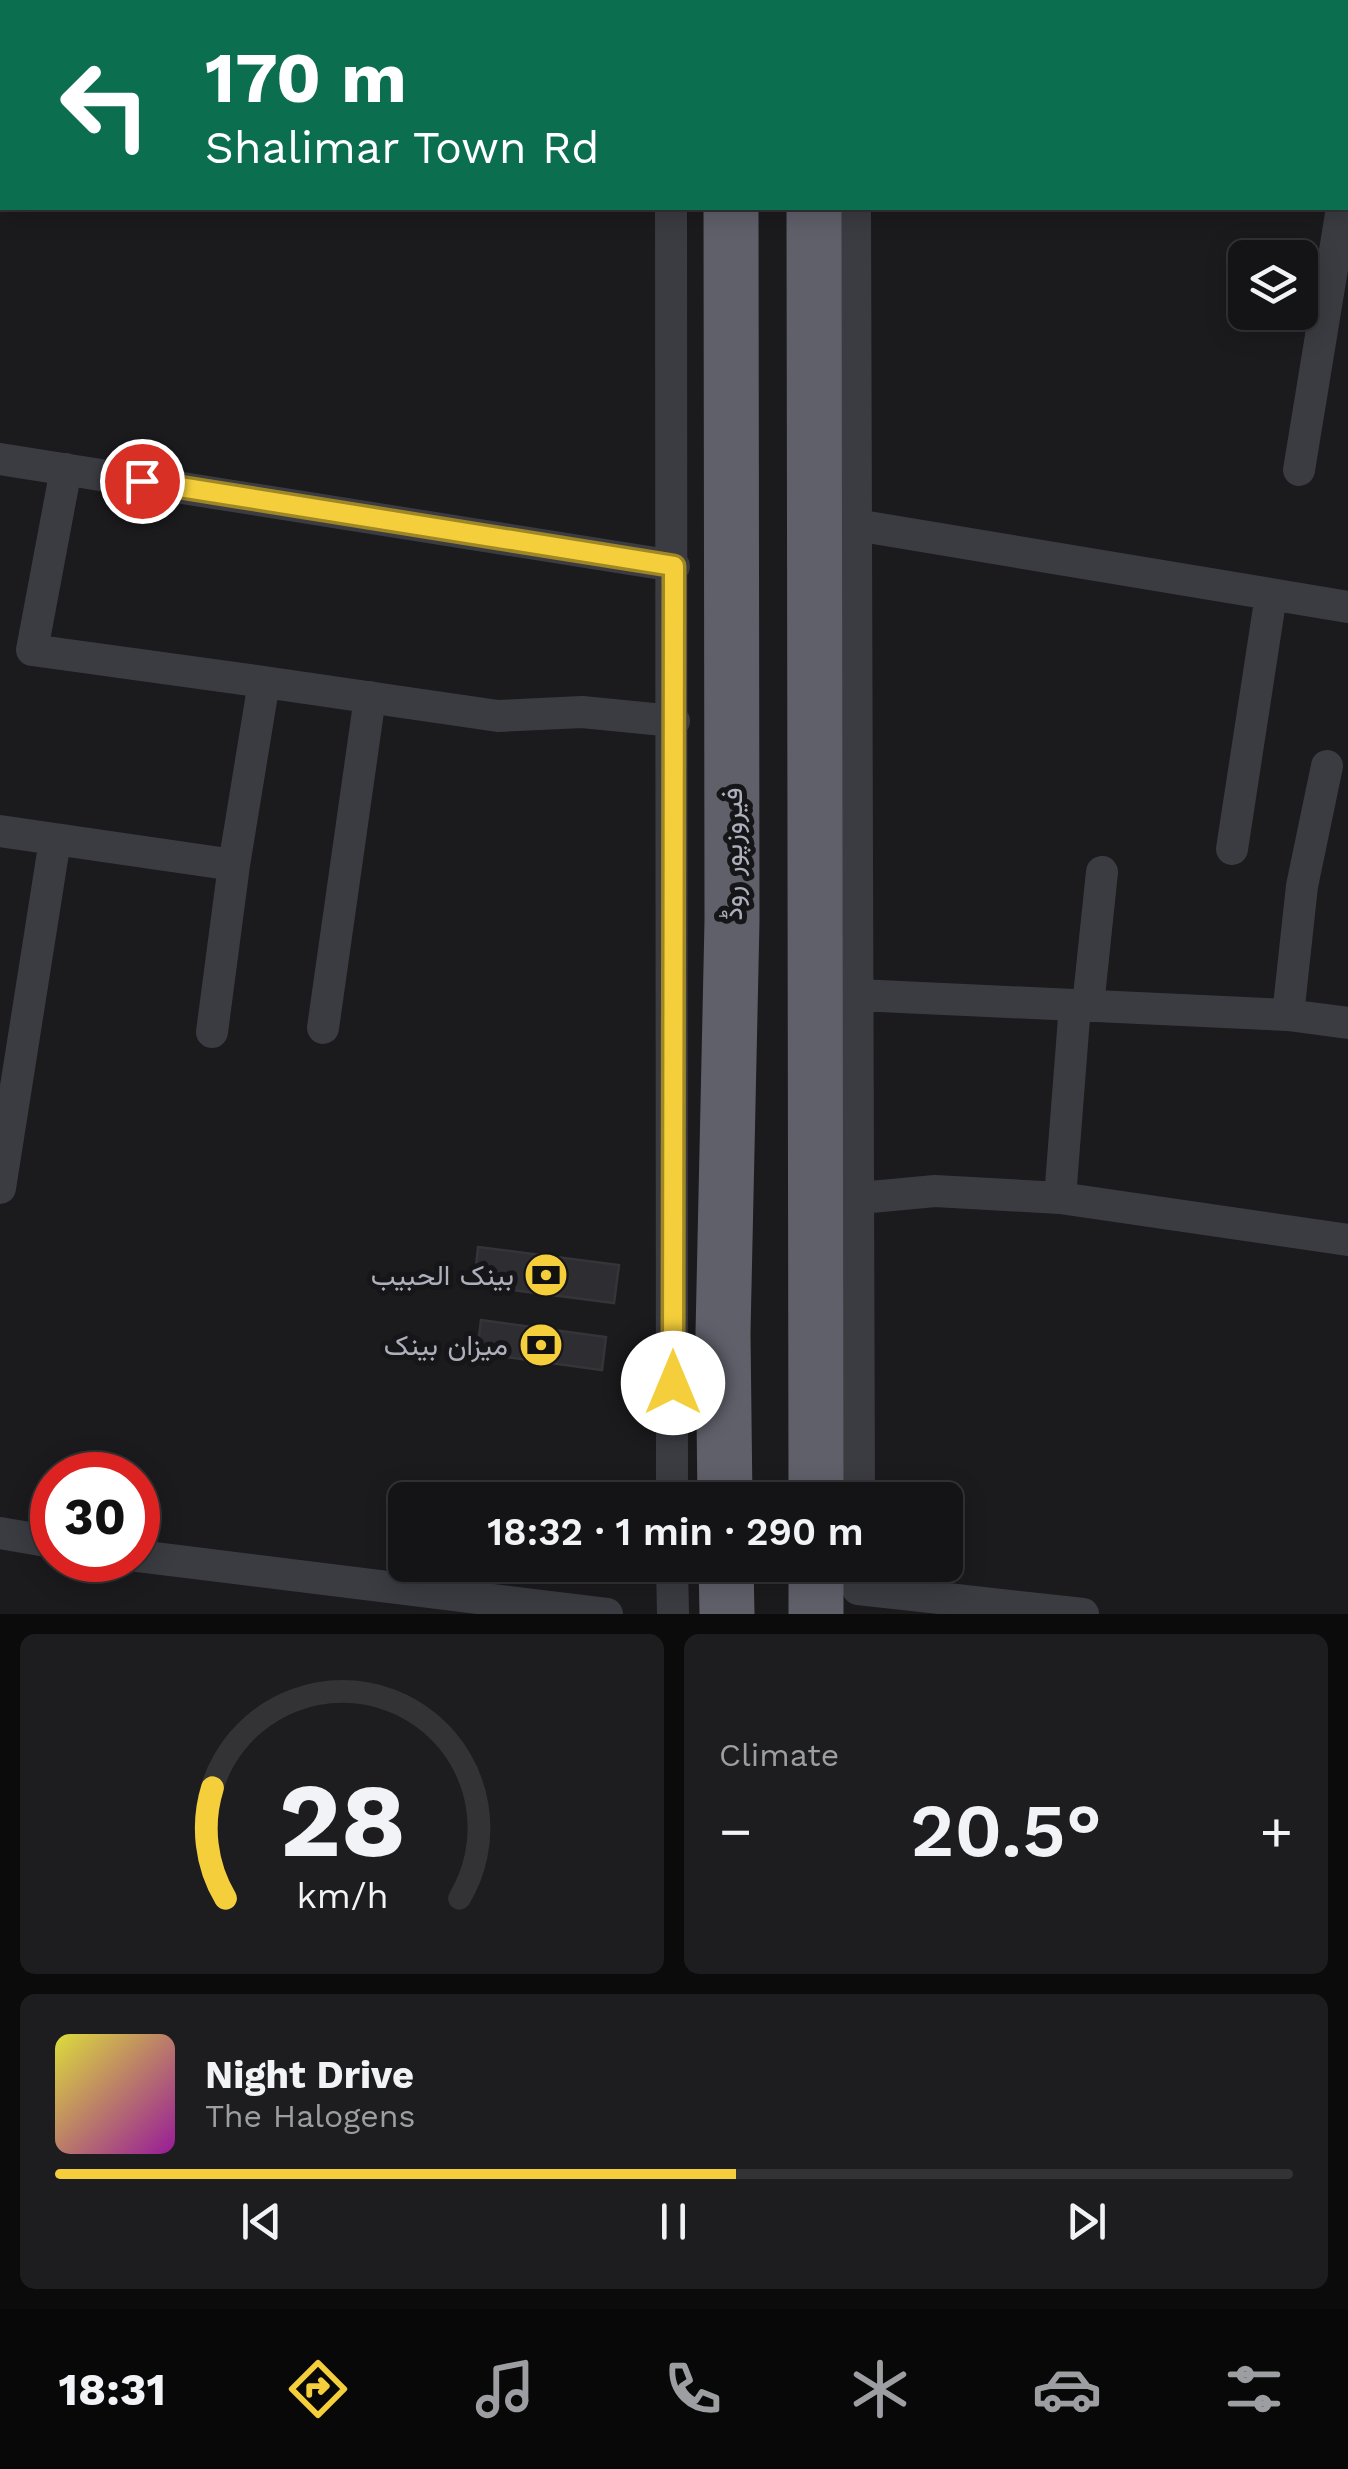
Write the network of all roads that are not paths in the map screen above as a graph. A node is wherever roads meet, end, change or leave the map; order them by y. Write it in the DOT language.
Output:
graph roads {
  1 [pos="672,210"];
  2 [pos="731,210"];
  3 [pos="814,210"];
  4 [pos="855,210"];
  5 [pos="1345,210"];
  6 [pos="0,458"];
  7 [pos="66,469"];
  8 [pos="1299,470"];
  9 [pos="856,526"];
  10 [pos="674,566"];
  11 [pos="1271,595"];
  12 [pos="1348,608"];
  13 [pos="264,682"];
  14 [pos="370,698"];
  15 [pos="674,720"];
  16 [pos="1326,766"];
  17 [pos="0,832"];
  18 [pos="55,840"];
  19 [pos="1232,849"];
  20 [pos="234,865"];
  21 [pos="1102,872"];
  22 [pos="858,995"];
  23 [pos="1081,1005"];
  24 [pos="14,1006"];
  25 [pos="1288,1015"];
  26 [pos="1348,1022"];
  27 [pos="323,1028"];
  28 [pos="212,1032"];
  29 [pos="1,1180"];
  30 [pos="0,1188"];
  31 [pos="860,1198"];
  32 [pos="1060,1198"];
  33 [pos="1348,1240"];
  34 [pos="672,1482"];
  35 [pos="726,1482"];
  36 [pos="816,1482"];
  37 [pos="859,1482"];
  38 [pos="4,1529"];
  39 [pos="30,1536"];
  40 [pos="160,1559"];
  41 [pos="672,1582"];
  42 [pos="726,1582"];
  43 [pos="842,1589"];
  44 [pos="608,1614"];
  45 [pos="673,1614"];
  46 [pos="727,1614"];
  47 [pos="1084,1614"];
  1 -- 10 [label="street"];
  2 -- 35 [label="highway, فیروزپور روڈ"];
  3 -- 36 [label="highway"];
  4 -- 9 [label="street"];
  5 -- 8 [label="street"];
  6 -- 7 [label="street"];
  7 -- 10 [label="street"];
  7 -- 13 [label="street"];
  9 -- 11 [label="street"];
  9 -- 22 [label="street"];
  10 -- 15 [label="street"];
  11 -- 12 [label="street"];
  11 -- 19 [label="street"];
  13 -- 14 [label="street"];
  13 -- 20 [label="street"];
  14 -- 15 [label="street"];
  14 -- 27 [label="street"];
  15 -- 34 [label="street"];
  16 -- 25 [label="street"];
  17 -- 18 [label="street"];
  18 -- 20 [label="street"];
  18 -- 24 [label="street"];
  20 -- 28 [label="street"];
  21 -- 23 [label="street"];
  22 -- 23 [label="street"];
  22 -- 31 [label="street"];
  23 -- 25 [label="street"];
  23 -- 32 [label="street"];
  24 -- 29 [label="street"];
  25 -- 26 [label="street"];
  29 -- 30 [label="street"];
  31 -- 32 [label="street"];
  31 -- 37 [label="street"];
  32 -- 33 [label="street"];
  38 -- 39 [label="street"];
  40 -- 44 [label="street"];
  41 -- 45 [label="street"];
  42 -- 46 [label="highway"];
  43 -- 47 [label="street"];
}
